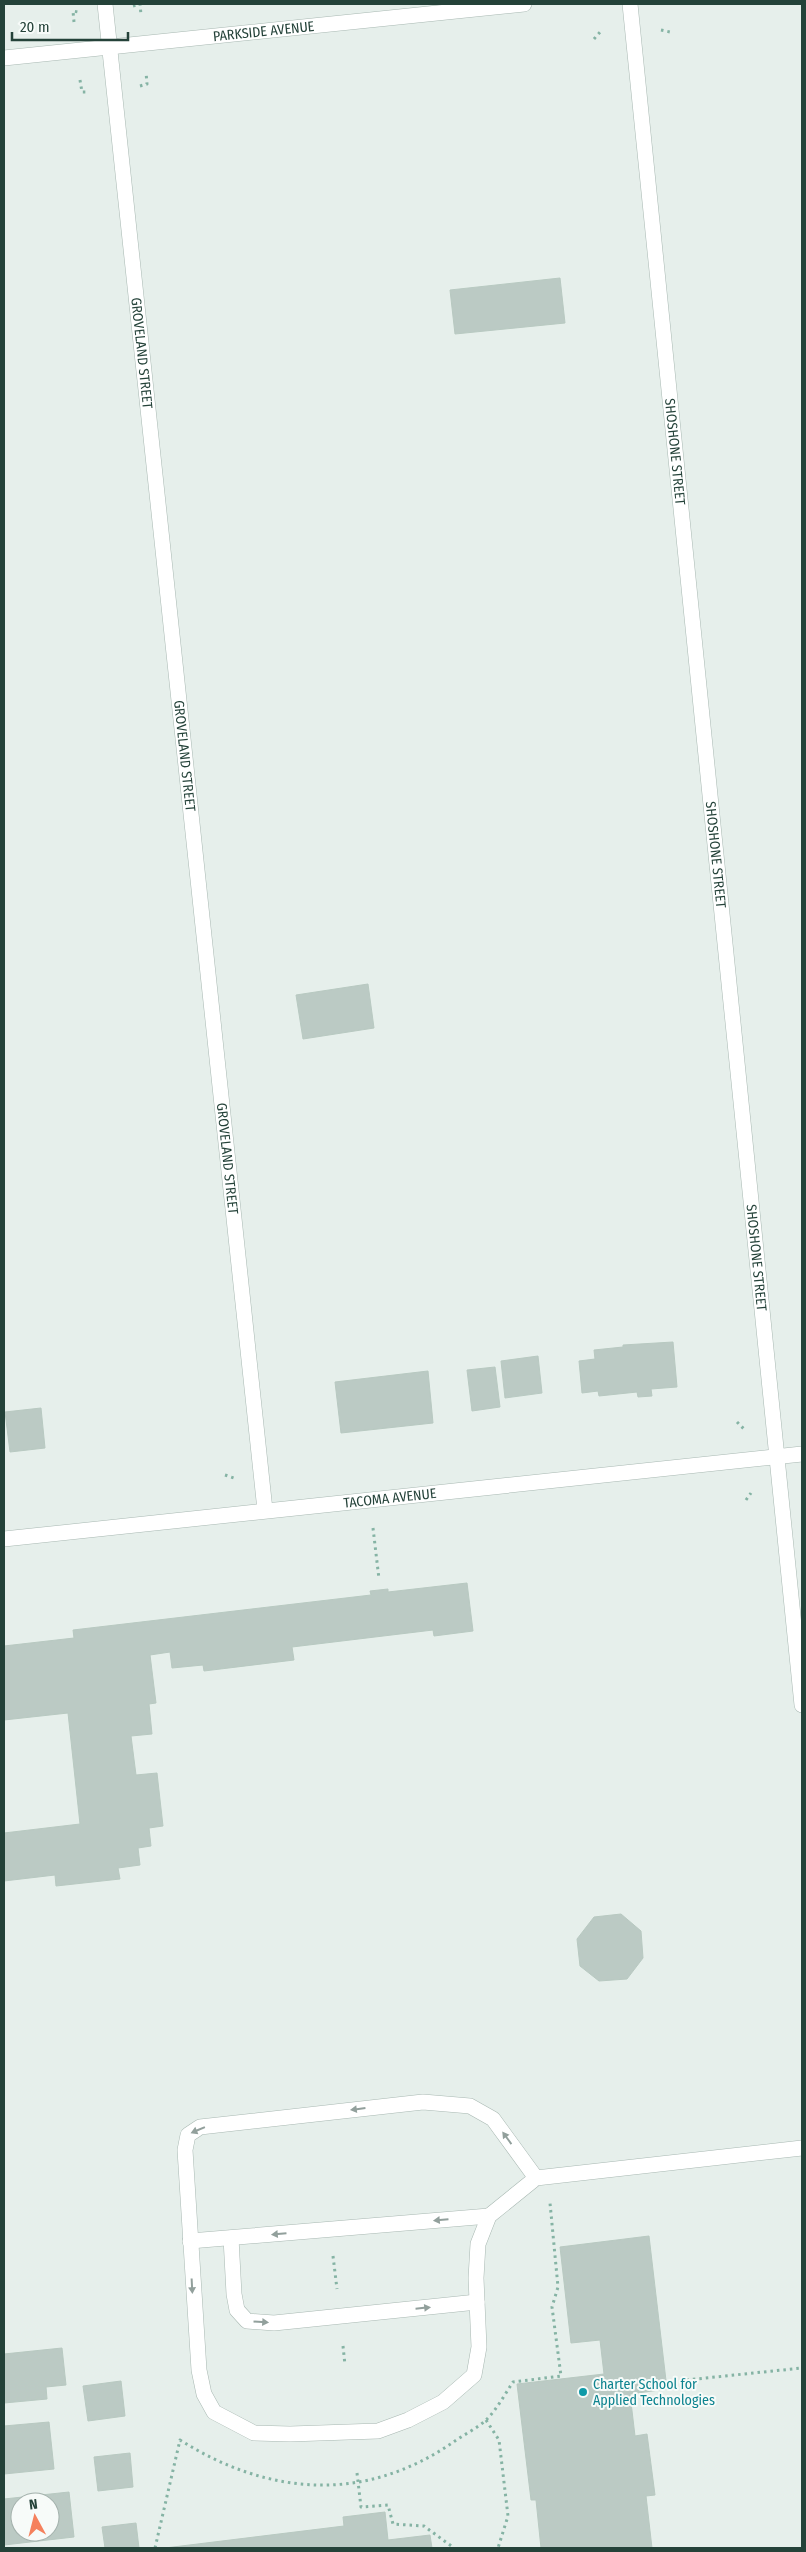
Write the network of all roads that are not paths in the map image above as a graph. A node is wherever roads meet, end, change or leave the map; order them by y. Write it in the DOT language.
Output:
graph roads {
  1 [pos="105,4"];
  2 [pos="524,4"];
  3 [pos="630,4"];
  4 [pos="110,47"];
  5 [pos="4,58"];
  6 [pos="802,1454"];
  7 [pos="776,1457"];
  8 [pos="265,1510"];
  9 [pos="4,1539"];
  10 [pos="802,1705"];
  11 [pos="802,2148"];
  12 [pos="536,2178"];
  13 [pos="489,2216"];
  14 [pos="231,2238"];
  15 [pos="190,2241"];
  16 [pos="477,2302"];
  1 -- 4 [label="street, GROVELAND STREET"];
  2 -- 4 [label="street, PARKSIDE AVENUE"];
  3 -- 7 [label="street, SHOSHONE STREET"];
  4 -- 5 [label="street, PARKSIDE AVENUE"];
  4 -- 8 [label="street, GROVELAND STREET"];
  6 -- 7 [label="street, TACOMA AVENUE"];
  7 -- 8 [label="street, TACOMA AVENUE"];
  7 -- 10 [label="street, SHOSHONE STREET"];
  8 -- 9 [label="street, TACOMA AVENUE"];
  11 -- 12 [label="street"];
  12 -- 13 [label="street"];
  12 -- 15 [label="street, one-way"];
  13 -- 14 [label="street, one-way"];
  13 -- 16 [label="street"];
  14 -- 15 [label="street"];
  14 -- 16 [label="street, one-way"];
  15 -- 16 [label="street, one-way"];
}
